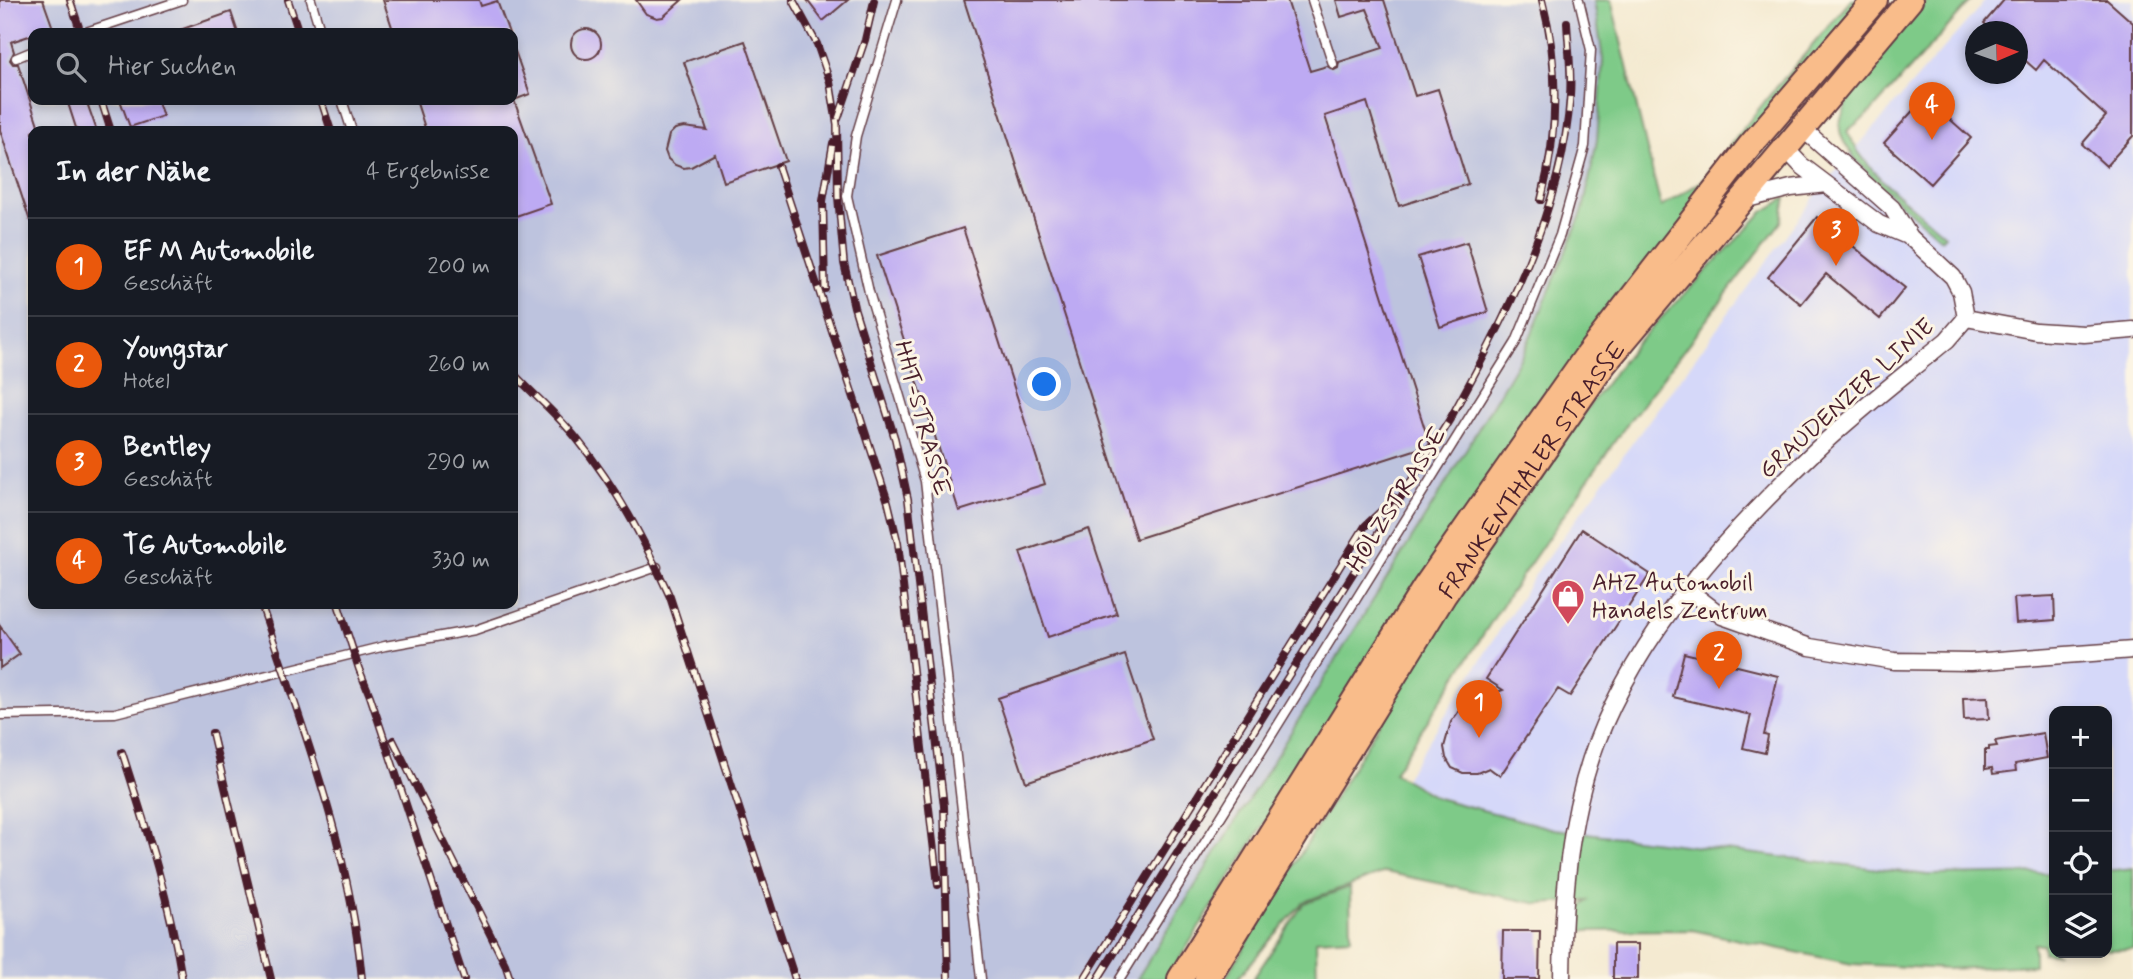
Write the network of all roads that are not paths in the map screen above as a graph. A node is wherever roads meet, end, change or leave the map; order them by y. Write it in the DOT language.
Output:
graph roads {
  1 [pos="182,0"];
  2 [pos="311,0"];
  3 [pos="897,0"];
  4 [pos="1312,0"];
  5 [pos="1579,0"];
  6 [pos="1875,0"];
  7 [pos="1910,0"];
  8 [pos="98,28"];
  9 [pos="319,28"];
  10 [pos="28,53"];
  11 [pos="16,58"];
  12 [pos="1333,64"];
  13 [pos="344,105"];
  14 [pos="1773,119"];
  15 [pos="350,126"];
  16 [pos="1803,129"];
  17 [pos="1786,149"];
  18 [pos="1826,184"];
  19 [pos="1743,200"];
  20 [pos="1910,237"];
  21 [pos="1966,318"];
  22 [pos="2133,330"];
  23 [pos="657,567"];
  24 [pos="1688,590"];
  25 [pos="2133,650"];
  26 [pos="0,715"];
  27 [pos="981,979"];
  28 [pos="1120,979"];
  29 [pos="1180,979"];
  30 [pos="1207,979"];
  31 [pos="1562,979"];
  1 -- 8 [label="lane"];
  2 -- 9 [label="lane"];
  3 -- 27 [label="lane, HHT-STRASSE"];
  4 -- 12 [label="lane"];
  5 -- 28 [label="lane, HOLZSTRASSE"];
  6 -- 14 [label="main road, FRANKENTHALER STRASSE"];
  7 -- 16 [label="main road, FRANKENTHALER STRASSE"];
  10 -- 11 [label="lane"];
  13 -- 15 [label="lane"];
  14 -- 16 [label="main road"];
  14 -- 17 [label="main road"];
  14 -- 29 [label="main road, FRANKENTHALER STRASSE"];
  16 -- 17 [label="main road, FRANKENTHALER STRASSE"];
  16 -- 20 [label="street, GRAUDENZER LINIE"];
  17 -- 18 [label="street, GRAUDENZER LINIE"];
  17 -- 19 [label="main road, FRANKENTHALER STRASSE"];
  18 -- 19 [label="street"];
  18 -- 20 [label="street, GRAUDENZER LINIE"];
  19 -- 30 [label="main road, FRANKENTHALER STRASSE"];
  20 -- 21 [label="street, GRAUDENZER LINIE"];
  21 -- 22 [label="street"];
  21 -- 24 [label="street, GRAUDENZER LINIE"];
  23 -- 26 [label="lane"];
  24 -- 25 [label="street"];
  24 -- 31 [label="street, GRAUDENZER LINIE"];
}
